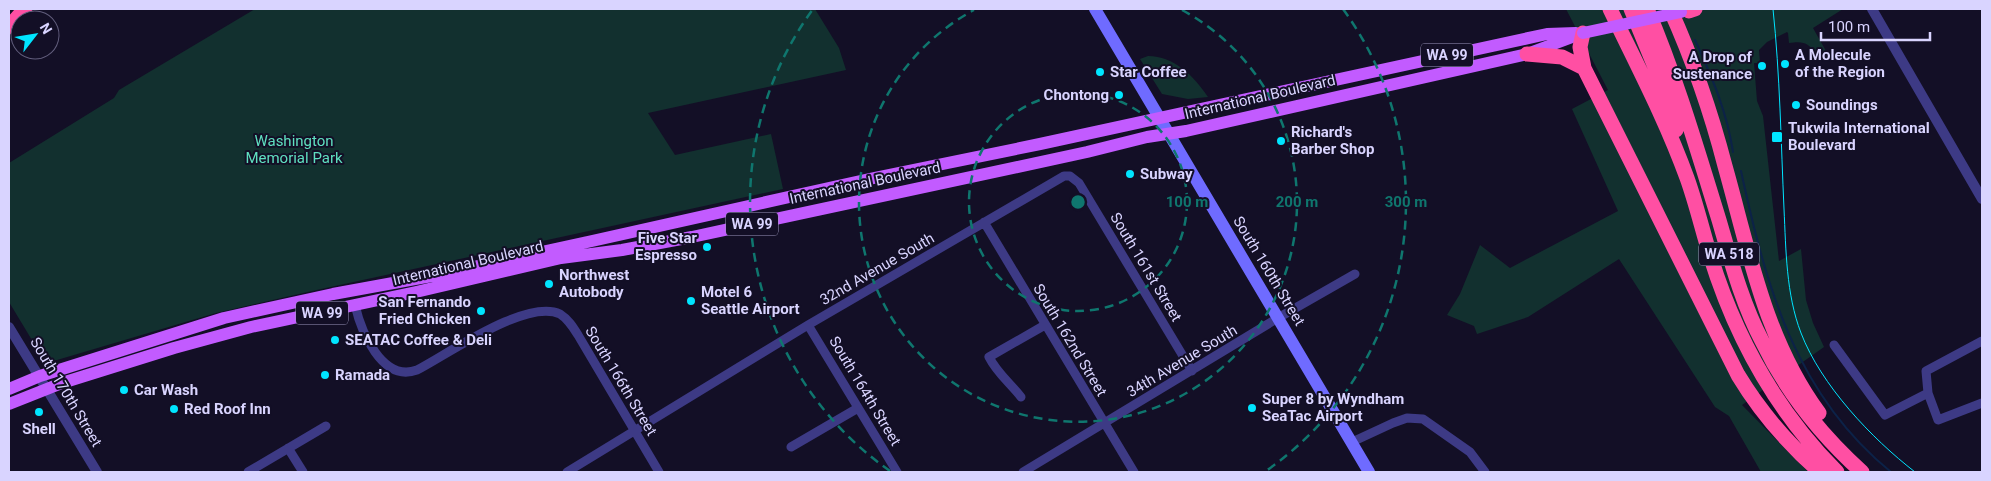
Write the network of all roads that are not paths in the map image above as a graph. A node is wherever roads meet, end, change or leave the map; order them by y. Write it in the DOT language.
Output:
graph roads {
  1 [pos="25,9"];
  2 [pos="1095,9"];
  3 [pos="1610,9"];
  4 [pos="1631,9"];
  5 [pos="1647,9"];
  6 [pos="1670,9"];
  7 [pos="1872,9"];
  8 [pos="1695,10"];
  9 [pos="9,27"];
  10 [pos="1583,33"];
  11 [pos="1527,54"];
  12 [pos="1584,68"];
  13 [pos="1161,118"];
  14 [pos="1169,134"];
  15 [pos="1075,179"];
  16 [pos="1688,180"];
  17 [pos="1982,199"];
  18 [pos="984,222"];
  19 [pos="1355,274"];
  20 [pos="383,284"];
  21 [pos="355,305"];
  22 [pos="1278,318"];
  23 [pos="808,325"];
  24 [pos="1045,325"];
  25 [pos="9,327"];
  26 [pos="1982,341"];
  27 [pos="1834,345"];
  28 [pos="1192,371"];
  29 [pos="40,376"];
  30 [pos="9,389"];
  31 [pos="47,389"];
  32 [pos="1928,393"];
  33 [pos="1021,397"];
  34 [pos="1982,403"];
  35 [pos="9,404"];
  36 [pos="858,408"];
  37 [pos="1105,424"];
  38 [pos="326,426"];
  39 [pos="635,431"];
  40 [pos="1352,442"];
  41 [pos="791,447"];
  42 [pos="288,448"];
  43 [pos="97,472"];
  44 [pos="248,472"];
  45 [pos="302,472"];
  46 [pos="567,472"];
  47 [pos="659,472"];
  48 [pos="898,472"];
  49 [pos="1023,472"];
  50 [pos="1134,472"];
  51 [pos="1369,472"];
  52 [pos="1485,472"];
  53 [pos="1820,472"];
  54 [pos="1837,472"];
  55 [pos="1862,472"];
  56 [pos="1867,472"];
  1 -- 9 [label="highway"];
  2 -- 13 [label="main road, South 160th Street"];
  3 -- 16 [label="highway"];
  4 -- 16 [label="highway, WA 518"];
  5 -- 55 [label="highway, WA 518"];
  6 -- 56 [label="highway"];
  7 -- 17 [label="street"];
  8 -- 10 [label="main road, International Boulevard / WA 99, bridge"];
  10 -- 11 [label="main road, International Boulevard / WA 99"];
  10 -- 12 [label="highway"];
  10 -- 13 [label="main road, International Boulevard / WA 99"];
  11 -- 12 [label="highway"];
  11 -- 14 [label="main road, International Boulevard / WA 99"];
  12 -- 53 [label="highway"];
  13 -- 14 [label="main road, South 160th Street"];
  13 -- 20 [label="main road, International Boulevard / WA 99"];
  14 -- 21 [label="main road, International Boulevard / WA 99"];
  14 -- 22 [label="main road, South 160th Street"];
  15 -- 18 [label="street, 32nd Avenue South"];
  15 -- 28 [label="street, South 161st Street"];
  16 -- 54 [label="highway, WA 518"];
  18 -- 23 [label="street, 32nd Avenue South"];
  18 -- 24 [label="street, South 162nd Street"];
  19 -- 22 [label="street, 34th Avenue South"];
  20 -- 21 [label="main road"];
  20 -- 29 [label="main road, International Boulevard / WA 99"];
  21 -- 31 [label="main road, International Boulevard / WA 99"];
  21 -- 39 [label="street, South 166th Street"];
  22 -- 28 [label="street, 34th Avenue South"];
  22 -- 40 [label="main road, South 160th Street"];
  23 -- 36 [label="street, South 164th Street"];
  23 -- 39 [label="street, 32nd Avenue South"];
  24 -- 33 [label="street"];
  24 -- 37 [label="street, South 162nd Street"];
  25 -- 29 [label="street, South 170th Street"];
  26 -- 32 [label="street"];
  27 -- 32 [label="street"];
  28 -- 37 [label="street, 34th Avenue South"];
  29 -- 30 [label="main road, International Boulevard / WA 99"];
  29 -- 31 [label="street, South 170th Street"];
  31 -- 35 [label="main road, International Boulevard / WA 99"];
  31 -- 43 [label="street, South 170th Street"];
  32 -- 34 [label="street"];
  36 -- 41 [label="street"];
  36 -- 48 [label="street, South 164th Street"];
  37 -- 49 [label="street, 34th Avenue South"];
  37 -- 50 [label="street, South 162nd Street"];
  38 -- 42 [label="street"];
  39 -- 46 [label="street, 32nd Avenue South"];
  39 -- 47 [label="street, South 166th Street"];
  40 -- 51 [label="main road, South 160th Street"];
  40 -- 52 [label="street"];
  42 -- 44 [label="street"];
  42 -- 45 [label="street"];
}
